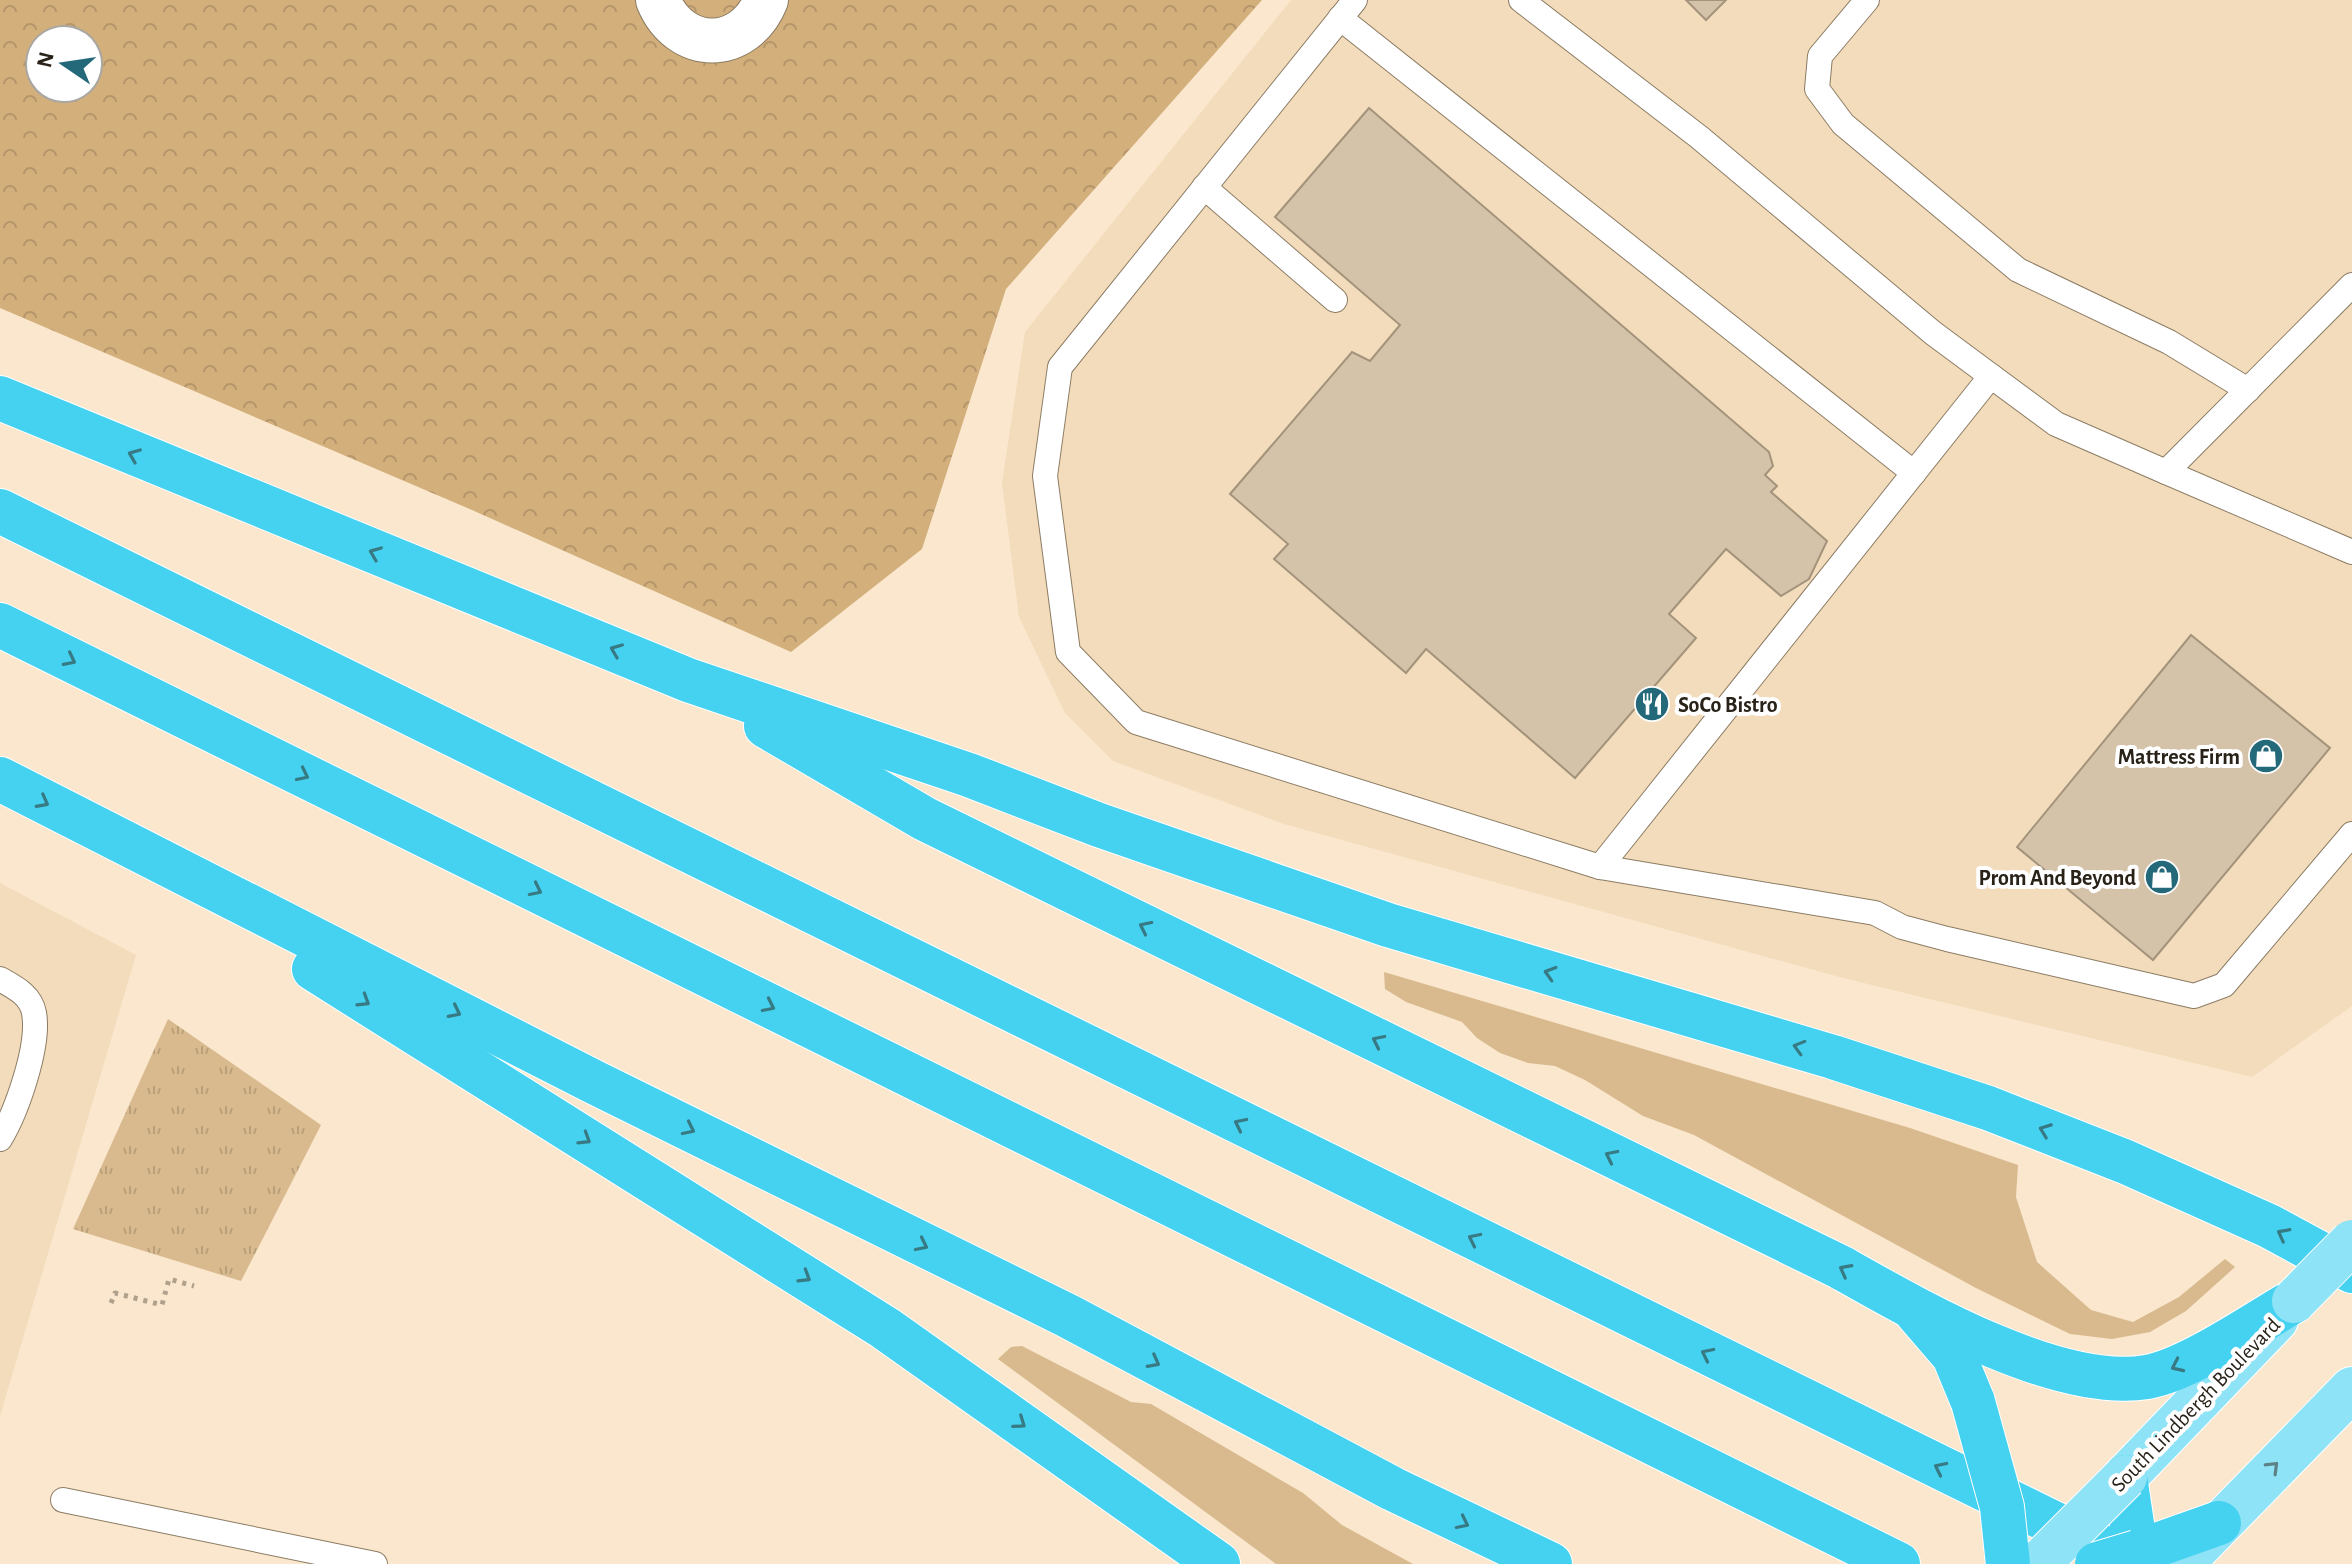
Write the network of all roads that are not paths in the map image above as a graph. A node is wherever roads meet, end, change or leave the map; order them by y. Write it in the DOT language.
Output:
graph roads {
  1 [pos="658,0"];
  2 [pos="766,0"];
  3 [pos="1521,0"];
  4 [pos="1867,0"];
  5 [pos="1348,9"];
  6 [pos="1204,187"];
  7 [pos="2352,285"];
  8 [pos="1335,300"];
  9 [pos="1991,376"];
  10 [pos="2248,390"];
  11 [pos="0,398"];
  12 [pos="2166,472"];
  13 [pos="1914,473"];
  14 [pos="0,511"];
  15 [pos="2352,552"];
  16 [pos="0,625"];
  17 [pos="688,680"];
  18 [pos="0,779"];
  19 [pos="85,825"];
  20 [pos="2352,834"];
  21 [pos="1600,867"];
  22 [pos="0,979"];
  23 [pos="0,1139"];
  24 [pos="2352,1242"];
  25 [pos="2352,1271"];
  26 [pos="2294,1301"];
  27 [pos="1913,1308"];
  28 [pos="2352,1389"];
  29 [pos="2125,1477"];
  30 [pos="63,1500"];
  31 [pos="2219,1523"];
  32 [pos="2127,1561"];
  33 [pos="375,1564"];
  34 [pos="1218,1564"];
  35 [pos="1550,1564"];
  36 [pos="1898,1564"];
  37 [pos="2008,1564"];
  38 [pos="2038,1564"];
  39 [pos="2181,1564"];
  1 -- 2 [label="street"];
  3 -- 9 [label="lane"];
  4 -- 10 [label="lane"];
  5 -- 6 [label="lane"];
  5 -- 13 [label="lane"];
  6 -- 8 [label="lane"];
  6 -- 21 [label="lane"];
  7 -- 10 [label="lane"];
  9 -- 12 [label="lane"];
  9 -- 13 [label="lane"];
  10 -- 12 [label="lane"];
  17 -- 11 [label="highway, one-way"];
  12 -- 15 [label="lane"];
  13 -- 21 [label="lane"];
  32 -- 14 [label="highway, one-way"];
  16 -- 36 [label="highway, one-way"];
  25 -- 17 [label="highway, one-way"];
  27 -- 17 [label="highway, one-way"];
  18 -- 19 [label="highway, one-way"];
  19 -- 34 [label="highway, one-way"];
  19 -- 35 [label="highway, one-way"];
  20 -- 21 [label="lane"];
  22 -- 23 [label="lane"];
  24 -- 26 [label="main road, South Lindbergh Boulevard, bridge"];
  26 -- 27 [label="highway, one-way"];
  26 -- 29 [label="main road, South Lindbergh Boulevard"];
  27 -- 37 [label="highway, bridge"];
  31 -- 28 [label="main road, one-way"];
  29 -- 32 [label="highway"];
  29 -- 38 [label="main road, South Lindbergh Boulevard, bridge"];
  30 -- 33 [label="lane"];
  31 -- 32 [label="highway"];
  31 -- 39 [label="main road"];
}
